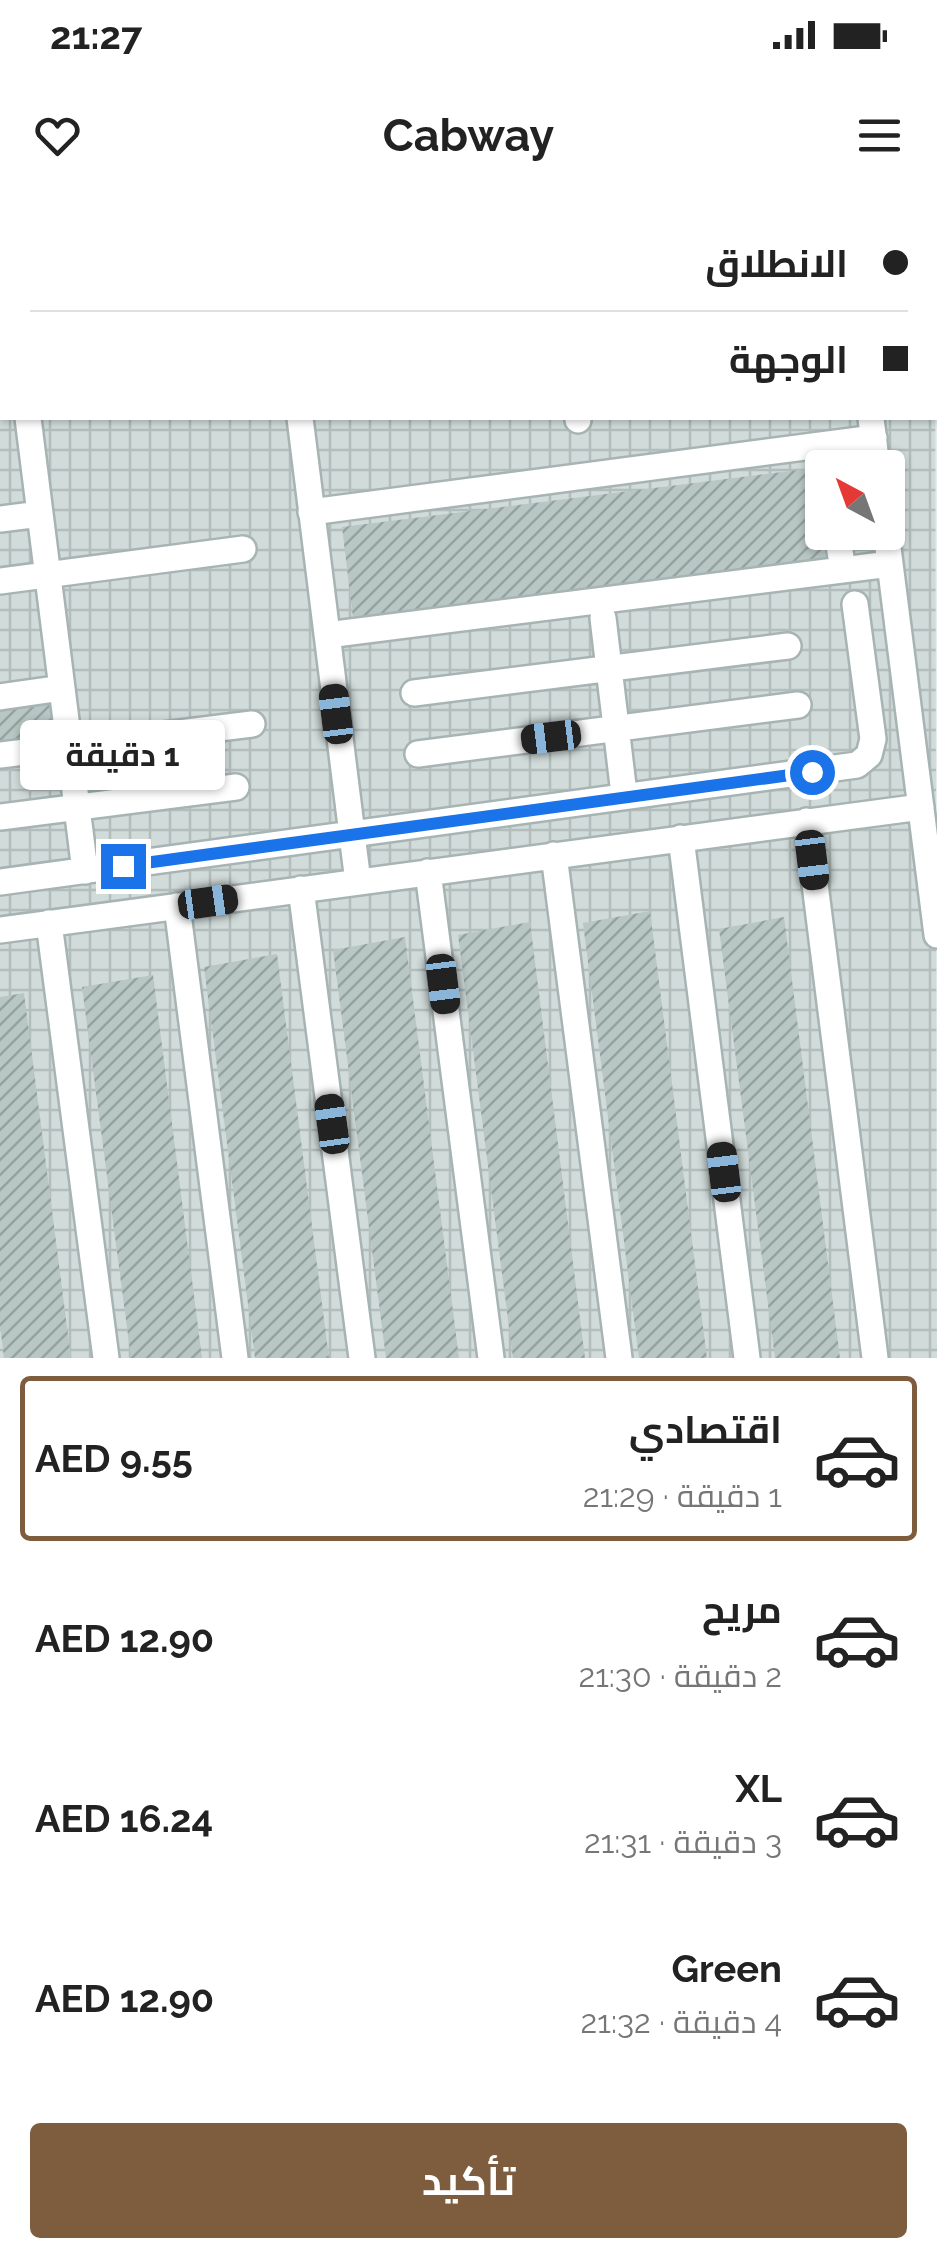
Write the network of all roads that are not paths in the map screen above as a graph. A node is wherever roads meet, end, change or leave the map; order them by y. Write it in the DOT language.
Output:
graph roads {
  1 [pos="28,420"];
  2 [pos="300,420"];
  3 [pos="873,428"];
  4 [pos="835,450"];
  5 [pos="805,458"];
  6 [pos="312,512"];
  7 [pos="40,514"];
  8 [pos="0,519"];
  9 [pos="243,549"];
  10 [pos="840,550"];
  11 [pos="888,550"];
  12 [pos="890,564"];
  13 [pos="843,570"];
  14 [pos="48,574"];
  15 [pos="0,581"];
  16 [pos="854,604"];
  17 [pos="603,618"];
  18 [pos="327,636"];
  19 [pos="788,646"];
  20 [pos="610,668"];
  21 [pos="62,688"];
  22 [pos="414,693"];
  23 [pos="0,697"];
  24 [pos="798,705"];
  25 [pos="252,724"];
  26 [pos="617,729"];
  27 [pos="69,746"];
  28 [pos="0,754"];
  29 [pos="418,754"];
  30 [pos="236,786"];
  31 [pos="624,794"];
  32 [pos="77,807"];
  33 [pos="921,807"];
  34 [pos="0,816"];
  35 [pos="806,821"];
  36 [pos="351,832"];
  37 [pos="681,838"];
  38 [pos="554,855"];
  39 [pos="85,871"];
  40 [pos="428,872"];
  41 [pos="0,882"];
  42 [pos="358,882"];
  43 [pos="302,889"];
  44 [pos="177,906"];
  45 [pos="50,923"];
  46 [pos="0,930"];
  47 [pos="937,935"];
  48 [pos="106,1358"];
  49 [pos="235,1358"];
  50 [pos="362,1358"];
  51 [pos="491,1358"];
  52 [pos="619,1358"];
  53 [pos="747,1358"];
  54 [pos="875,1358"];
  1 -- 7 [label="lane"];
  2 -- 6 [label="lane"];
  3 -- 4 [label="lane"];
  5 -- 6 [label="lane"];
  6 -- 18 [label="lane"];
  7 -- 8 [label="lane"];
  7 -- 14 [label="lane"];
  9 -- 14 [label="lane"];
  10 -- 13 [label="lane"];
  11 -- 12 [label="lane"];
  12 -- 13 [label="lane"];
  12 -- 33 [label="lane"];
  13 -- 18 [label="lane"];
  14 -- 15 [label="lane"];
  14 -- 21 [label="lane"];
  16 -- 31 [label="lane"];
  17 -- 20 [label="lane"];
  18 -- 36 [label="lane"];
  19 -- 20 [label="lane"];
  20 -- 22 [label="lane"];
  20 -- 26 [label="lane"];
  21 -- 23 [label="lane"];
  21 -- 27 [label="lane"];
  24 -- 26 [label="lane"];
  25 -- 27 [label="lane"];
  26 -- 29 [label="lane"];
  26 -- 31 [label="lane"];
  27 -- 28 [label="lane"];
  27 -- 32 [label="lane"];
  30 -- 32 [label="lane"];
  31 -- 36 [label="lane"];
  32 -- 34 [label="lane"];
  32 -- 39 [label="lane"];
  33 -- 35 [label="lane"];
  33 -- 47 [label="lane"];
  35 -- 37 [label="lane"];
  35 -- 54 [label="lane"];
  36 -- 39 [label="lane"];
  36 -- 42 [label="lane"];
  37 -- 38 [label="lane"];
  37 -- 53 [label="lane"];
  38 -- 40 [label="lane"];
  38 -- 52 [label="lane"];
  39 -- 41 [label="lane"];
  40 -- 42 [label="lane"];
  40 -- 51 [label="lane"];
  42 -- 43 [label="lane"];
  43 -- 44 [label="lane"];
  43 -- 50 [label="lane"];
  44 -- 45 [label="lane"];
  44 -- 49 [label="lane"];
  45 -- 46 [label="lane"];
  45 -- 48 [label="lane"];
}
